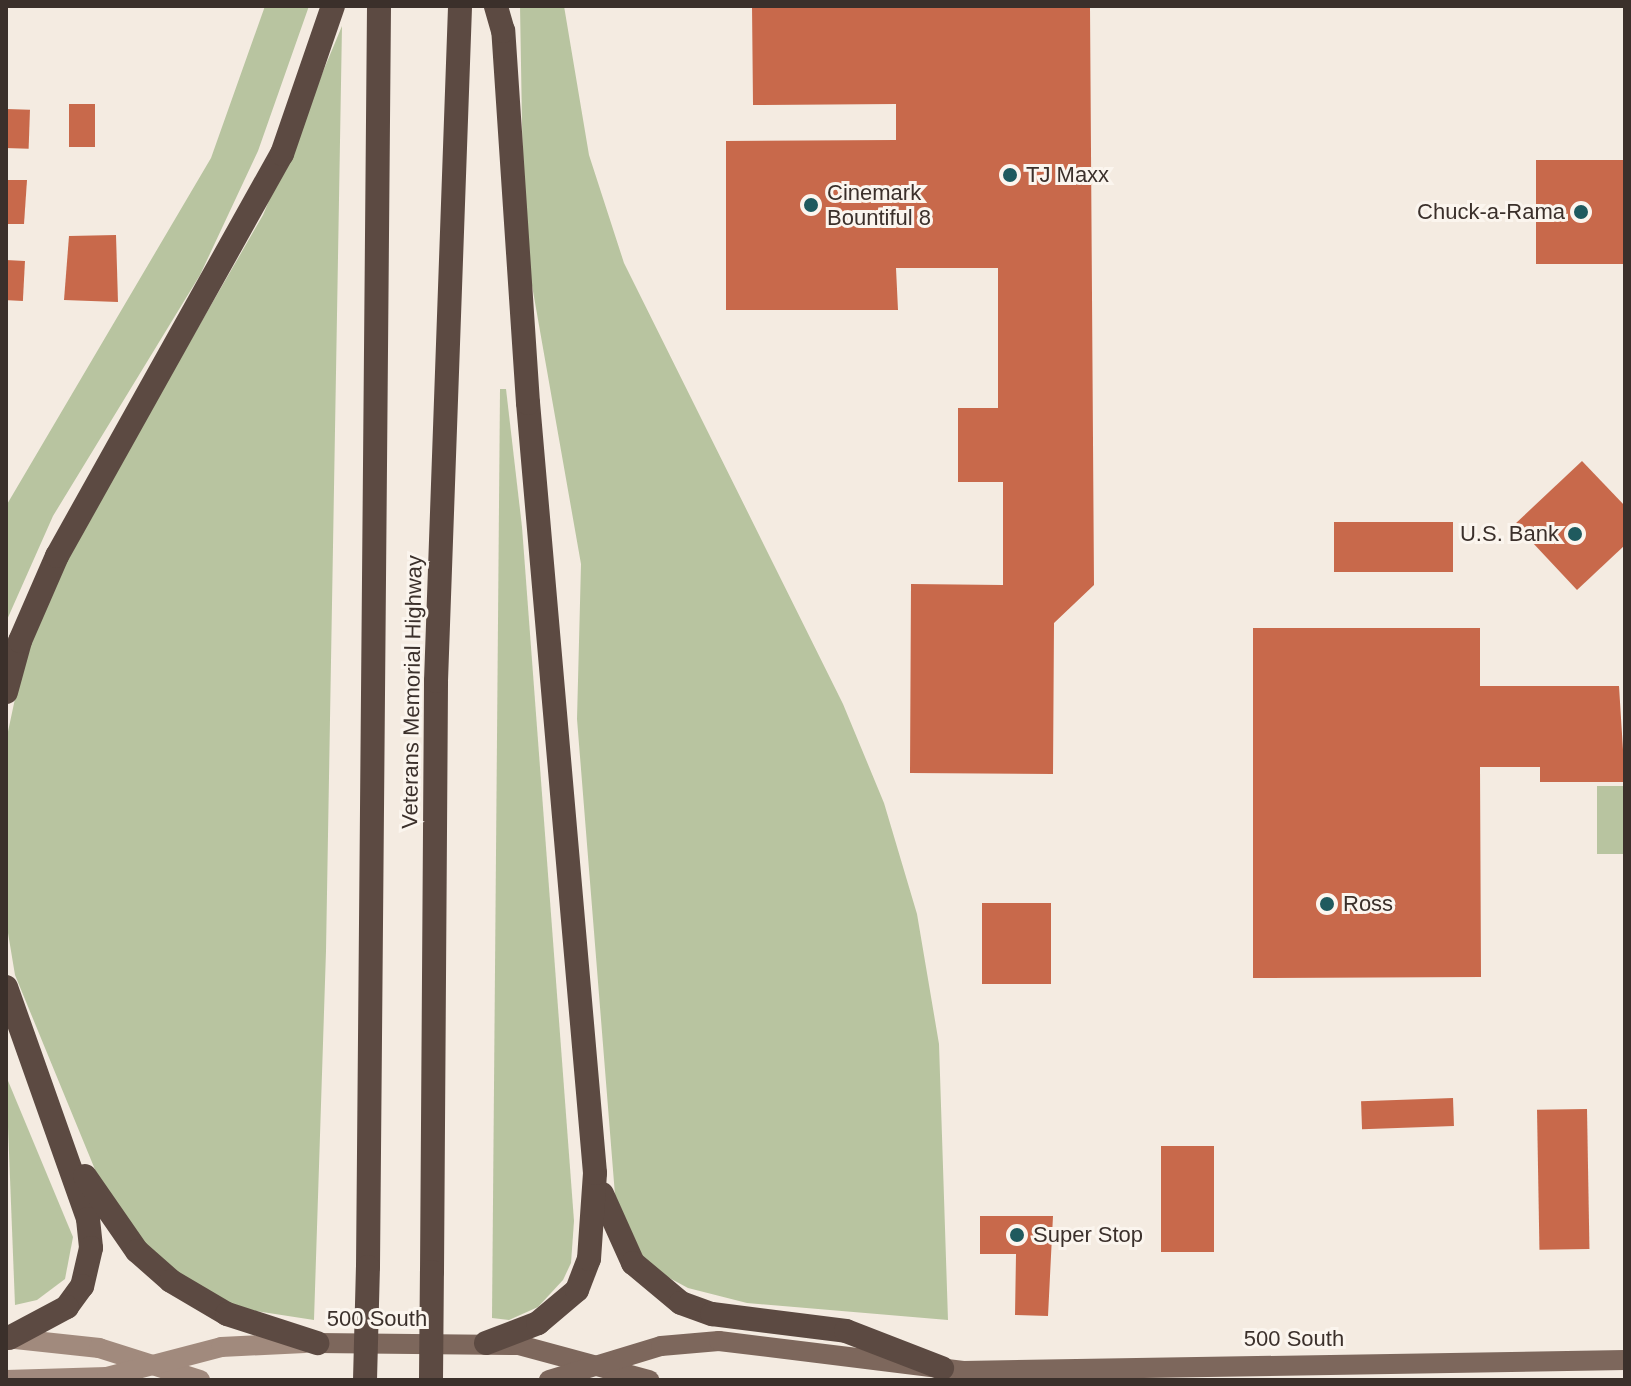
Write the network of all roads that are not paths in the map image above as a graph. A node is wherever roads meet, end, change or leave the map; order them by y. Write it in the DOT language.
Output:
graph roads {
  1 [pos="333,6"];
  2 [pos="379,6"];
  3 [pos="460,6"];
  4 [pos="496,6"];
  5 [pos="6,692"];
  6 [pos="6,987"];
  7 [pos="47,1103"];
  8 [pos="595,1173"];
  9 [pos="7,1338"];
  10 [pos="317,1343"];
  11 [pos="486,1343"];
  12 [pos="1625,1360"];
  13 [pos="157,1365"];
  14 [pos="597,1366"];
  15 [pos="952,1369"];
  16 [pos="6,1380"];
  17 [pos="200,1380"];
  18 [pos="365,1380"];
  19 [pos="431,1380"];
  20 [pos="549,1380"];
  21 [pos="649,1380"];
  22 [pos="917,1380"];
  1 -- 5 [label="highway"];
  2 -- 18 [label="highway, Veterans Memorial Highway, bridge"];
  3 -- 19 [label="highway, Veterans Memorial Highway, bridge"];
  4 -- 8 [label="highway"];
  6 -- 7 [label="highway"];
  7 -- 9 [label="highway"];
  7 -- 10 [label="highway"];
  8 -- 11 [label="highway"];
  8 -- 15 [label="highway"];
  9 -- 13 [label="main road"];
  10 -- 11 [label="main road, 500 South"];
  10 -- 13 [label="main road, 500 South"];
  11 -- 14 [label="main road, 500 South"];
  12 -- 15 [label="main road, 500 South"];
  13 -- 16 [label="main road, 500 South"];
  13 -- 17 [label="main road"];
  14 -- 15 [label="main road, 500 South"];
  14 -- 20 [label="main road, 500 South"];
  14 -- 21 [label="main road, 500 South"];
  15 -- 22 [label="main road, 500 South"];
}
